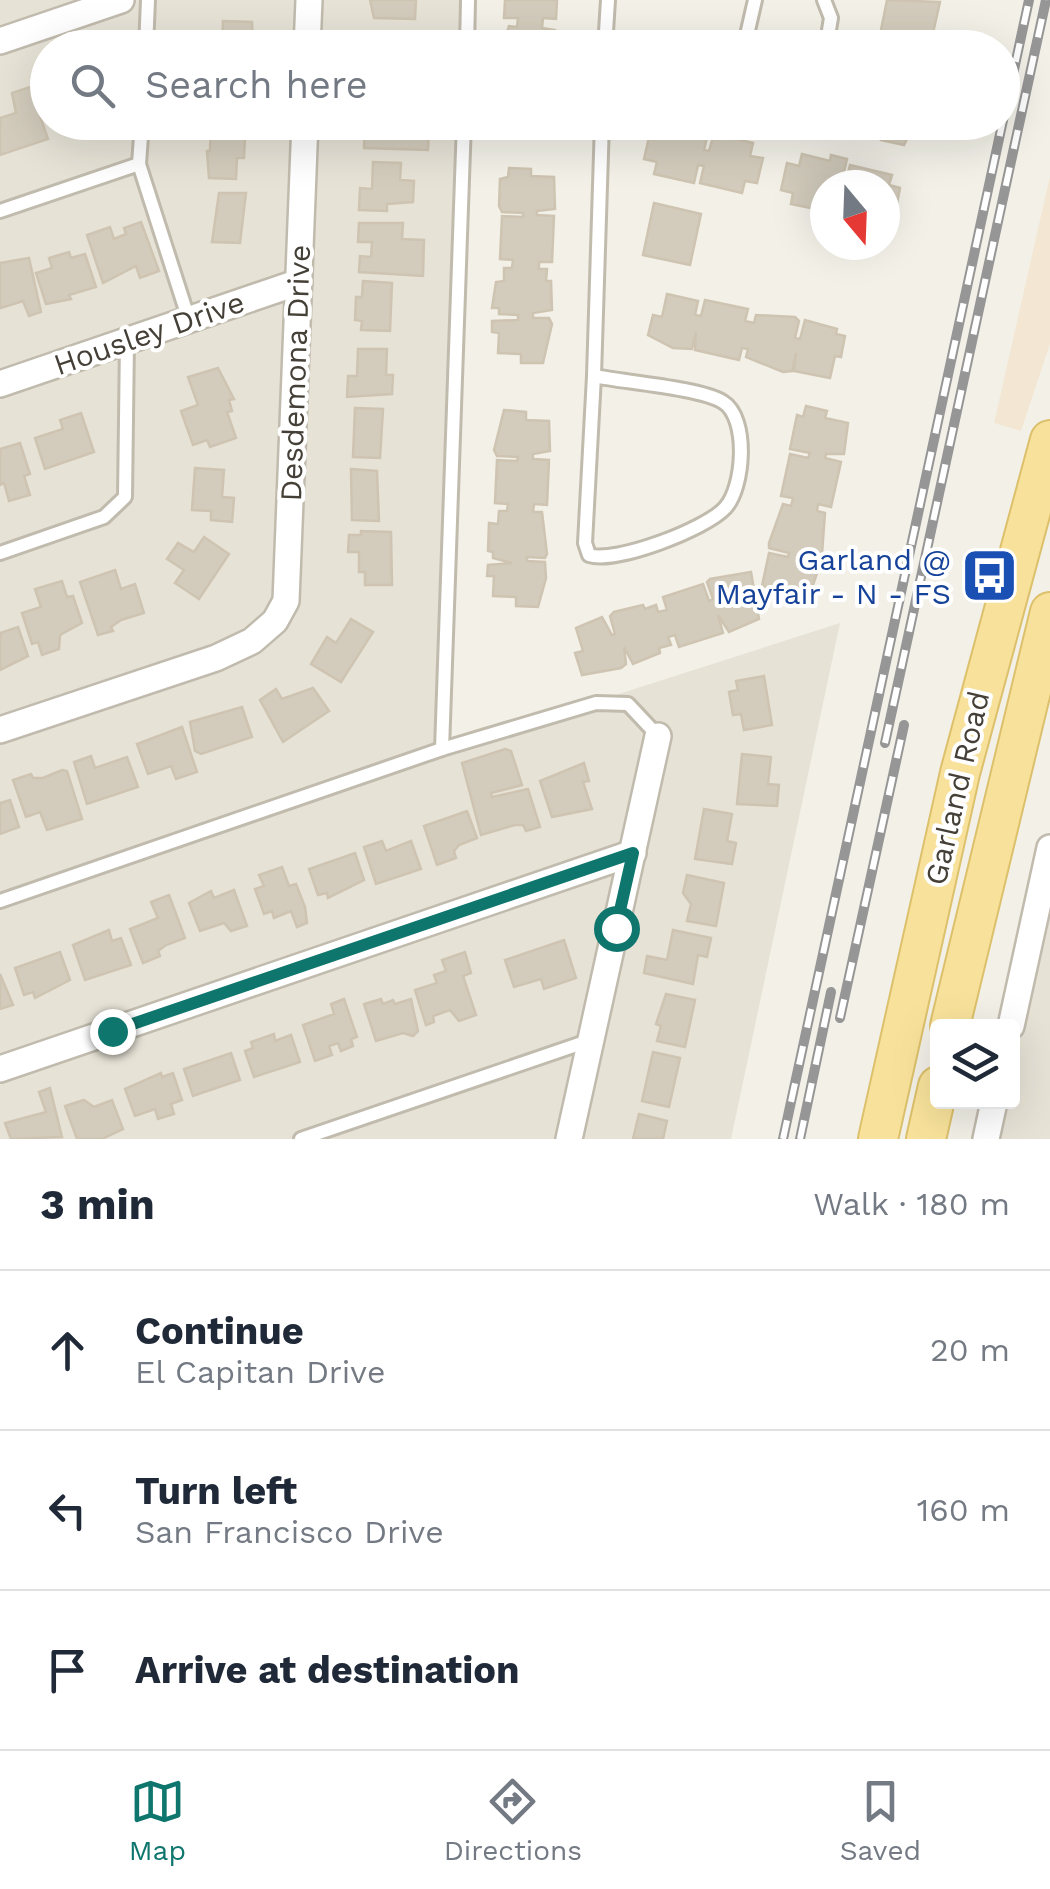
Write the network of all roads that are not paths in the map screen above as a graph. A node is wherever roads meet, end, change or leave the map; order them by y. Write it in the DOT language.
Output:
graph roads {
  1 [pos="121,0"];
  2 [pos="148,0"];
  3 [pos="308,0"];
  4 [pos="468,0"];
  5 [pos="608,0"];
  6 [pos="754,0"];
  7 [pos="824,0"];
  8 [pos="32,30"];
  9 [pos="147,30"];
  10 [pos="307,30"];
  11 [pos="467,30"];
  12 [pos="606,30"];
  13 [pos="748,30"];
  14 [pos="829,30"];
  15 [pos="30,31"];
  16 [pos="0,41"];
  17 [pos="141,140"];
  18 [pos="303,140"];
  19 [pos="463,140"];
  20 [pos="601,140"];
  21 [pos="139,164"];
  22 [pos="0,211"];
  23 [pos="298,282"];
  24 [pos="189,320"];
  25 [pos="127,341"];
  26 [pos="594,376"];
  27 [pos="0,384"];
  28 [pos="1050,440"];
  29 [pos="0,553"];
  30 [pos="1050,612"];
  31 [pos="0,730"];
  32 [pos="658,736"];
  33 [pos="442,749"];
  34 [pos="1050,848"];
  35 [pos="633,853"];
  36 [pos="934,882"];
  37 [pos="980,893"];
  38 [pos="0,902"];
  39 [pos="952,1019"];
  40 [pos="1013,1019"];
  41 [pos="591,1040"];
  42 [pos="0,1069"];
  43 [pos="933,1109"];
  44 [pos="992,1109"];
  45 [pos="302,1139"];
  46 [pos="570,1139"];
  47 [pos="878,1139"];
  48 [pos="926,1139"];
  49 [pos="986,1139"];
  1 -- 8 [label="street"];
  2 -- 9 [label="lane"];
  3 -- 10 [label="street"];
  4 -- 11 [label="lane"];
  5 -- 12 [label="lane"];
  6 -- 13 [label="lane"];
  7 -- 14 [label="lane"];
  15 -- 16 [label="street"];
  17 -- 21 [label="lane"];
  18 -- 23 [label="street, Desdemona Drive"];
  19 -- 33 [label="lane"];
  20 -- 26 [label="lane"];
  21 -- 22 [label="lane"];
  21 -- 24 [label="lane"];
  23 -- 24 [label="street, Housley Drive"];
  23 -- 31 [label="street, Desdemona Drive"];
  24 -- 25 [label="street, Housley Drive"];
  25 -- 27 [label="street, Housley Drive"];
  25 -- 29 [label="lane"];
  26 -- 26 [label="lane"];
  28 -- 36 [label="main road, Garland Road"];
  30 -- 37 [label="main road, Garland Road"];
  32 -- 33 [label="lane"];
  32 -- 35 [label="street"];
  33 -- 38 [label="lane"];
  34 -- 40 [label="street"];
  35 -- 41 [label="street"];
  35 -- 42 [label="street"];
  36 -- 37 [label="main road"];
  36 -- 47 [label="main road, Garland Road"];
  37 -- 39 [label="main road, Garland Road"];
  41 -- 45 [label="lane"];
  41 -- 46 [label="street"];
  43 -- 48 [label="main road"];
  44 -- 49 [label="street"];
}
